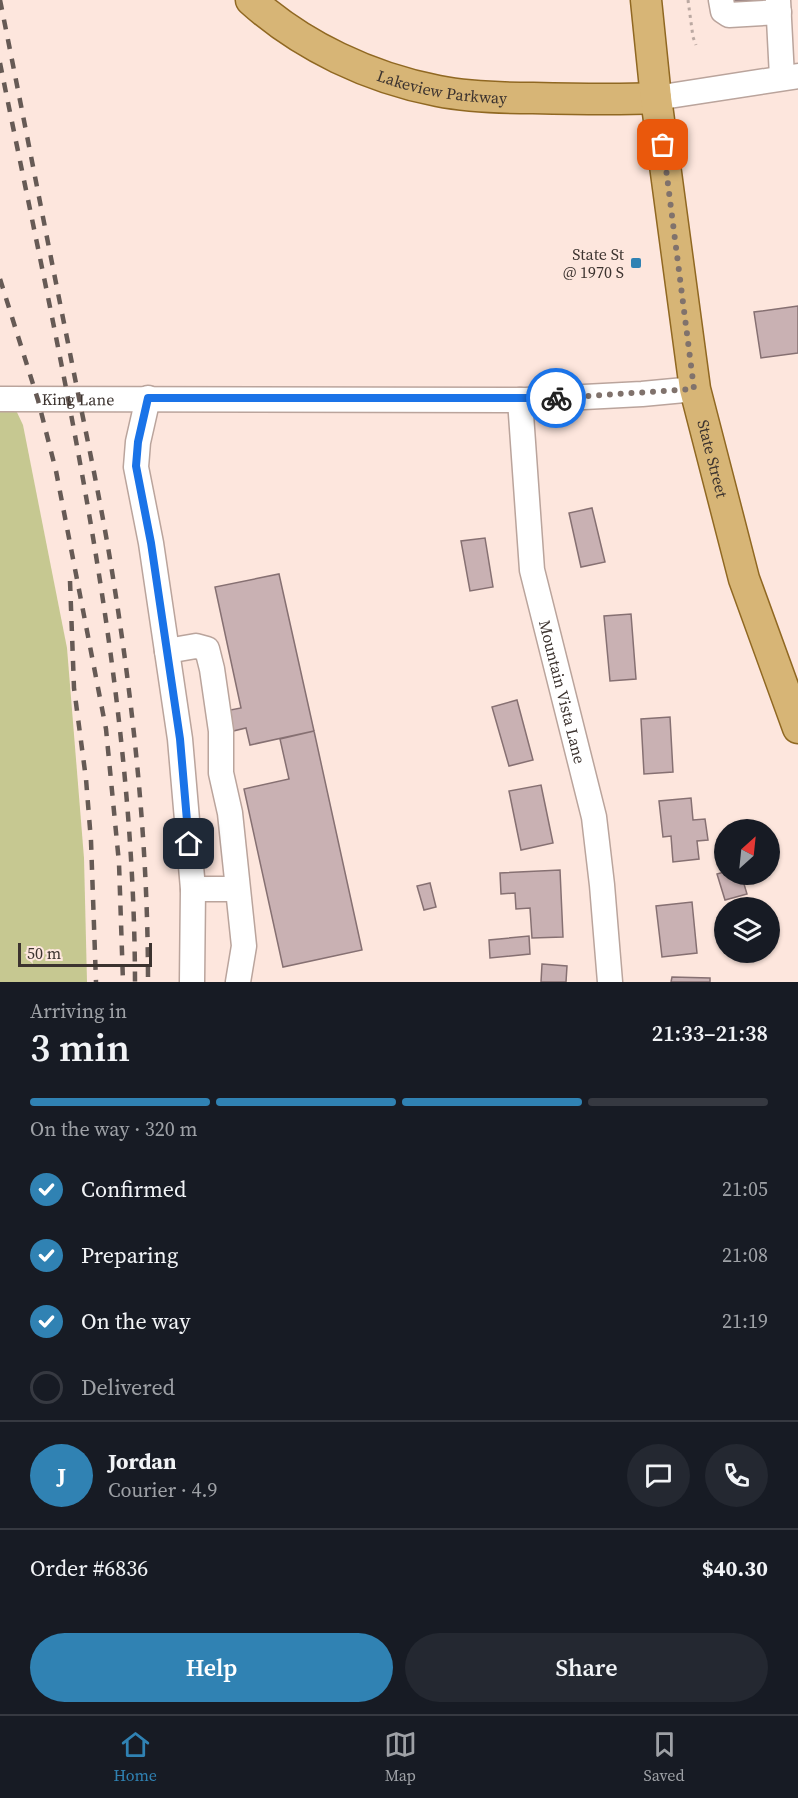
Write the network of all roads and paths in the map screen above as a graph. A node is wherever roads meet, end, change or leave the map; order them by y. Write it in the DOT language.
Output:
graph roads {
  1 [pos="251,0"];
  2 [pos="646,0"];
  3 [pos="688,0"];
  4 [pos="722,0"];
  5 [pos="779,6"];
  6 [pos="696,45"];
  7 [pos="790,77"];
  8 [pos="656,98"];
  9 [pos="694,389"];
  10 [pos="148,398"];
  11 [pos="0,399"];
  12 [pos="520,400"];
  13 [pos="167,651"];
  14 [pos="798,728"];
  15 [pos="222,773"];
  16 [pos="183,775"];
  17 [pos="237,889"];
  18 [pos="194,890"];
  19 [pos="192,982"];
  20 [pos="238,982"];
  21 [pos="610,982"];
  1 -- 8 [label="main road, Lakeview Parkway"];
  2 -- 8 [label="main road, State Street"];
  3 -- 6 [label="path"];
  4 -- 5 [label="street"];
  5 -- 7 [label="street"];
  7 -- 8 [label="street"];
  8 -- 9 [label="main road, State Street"];
  9 -- 12 [label="street, King Lane"];
  9 -- 14 [label="main road, State Street"];
  10 -- 11 [label="street, King Lane"];
  10 -- 12 [label="street, King Lane"];
  10 -- 13 [label="street"];
  12 -- 21 [label="street, Mountain Vista Lane"];
  13 -- 15 [label="street"];
  13 -- 16 [label="street"];
  15 -- 16 [label="street"];
  15 -- 17 [label="street"];
  16 -- 18 [label="street"];
  17 -- 18 [label="street"];
  17 -- 20 [label="street"];
  18 -- 19 [label="street"];
}
